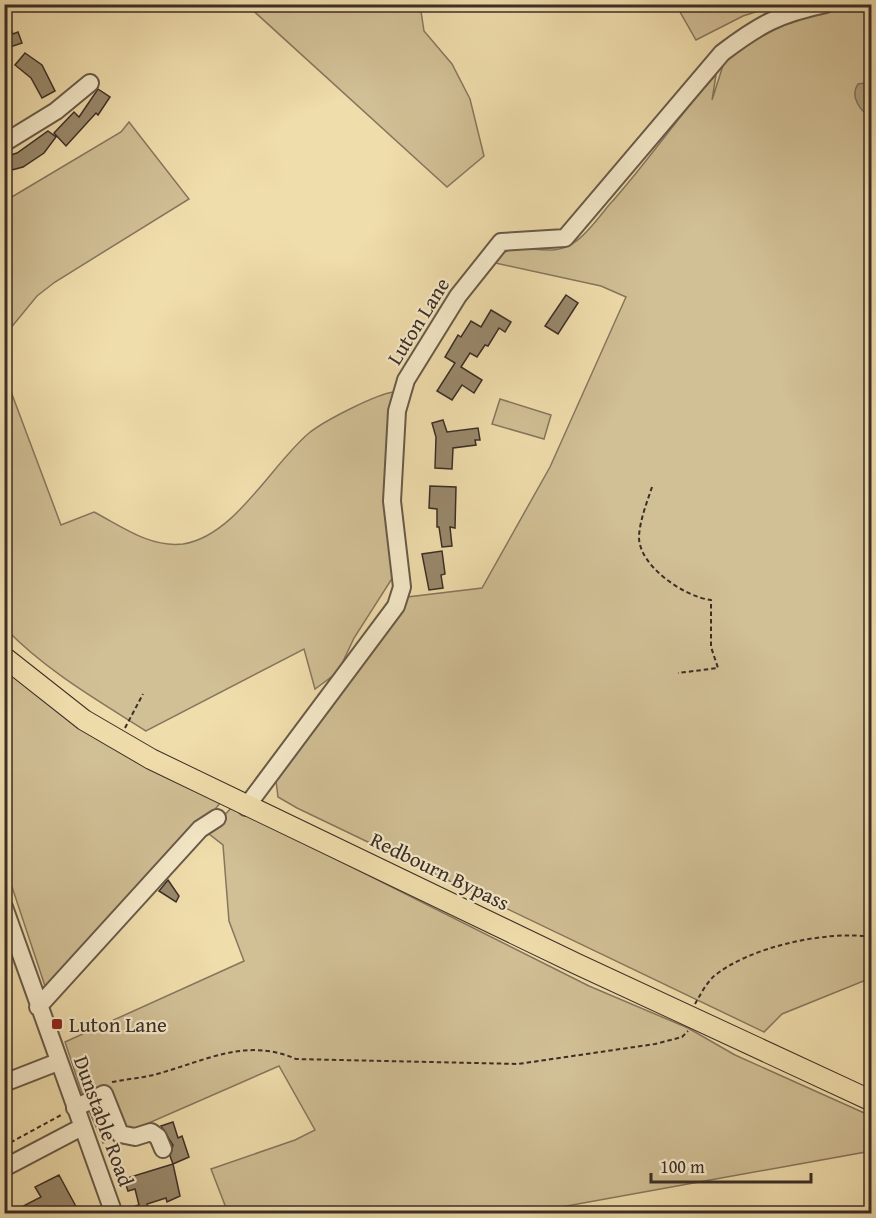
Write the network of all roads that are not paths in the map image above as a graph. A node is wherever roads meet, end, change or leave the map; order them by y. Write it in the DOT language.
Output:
graph roads {
  1 [pos="826,4"];
  2 [pos="90,83"];
  3 [pos="7,136"];
  4 [pos="4,657"];
  5 [pos="246,807"];
  6 [pos="216,818"];
  7 [pos="4,907"];
  8 [pos="38,1007"];
  9 [pos="58,1062"];
  10 [pos="4,1083"];
  11 [pos="872,1101"];
  12 [pos="75,1108"];
  13 [pos="82,1127"];
  14 [pos="163,1149"];
  15 [pos="4,1168"];
  16 [pos="114,1214"];
  1 -- 5 [label="street, Luton Lane"];
  2 -- 3 [label="street"];
  4 -- 5 [label="main road, Redbourn Bypass"];
  5 -- 11 [label="main road, Redbourn Bypass"];
  6 -- 8 [label="street"];
  7 -- 8 [label="street, Dunstable Road"];
  8 -- 9 [label="street, Dunstable Road"];
  9 -- 10 [label="street"];
  9 -- 12 [label="street, Dunstable Road"];
  12 -- 13 [label="street, Dunstable Road"];
  12 -- 14 [label="street"];
  13 -- 15 [label="street"];
  13 -- 16 [label="street, Dunstable Road"];
}
